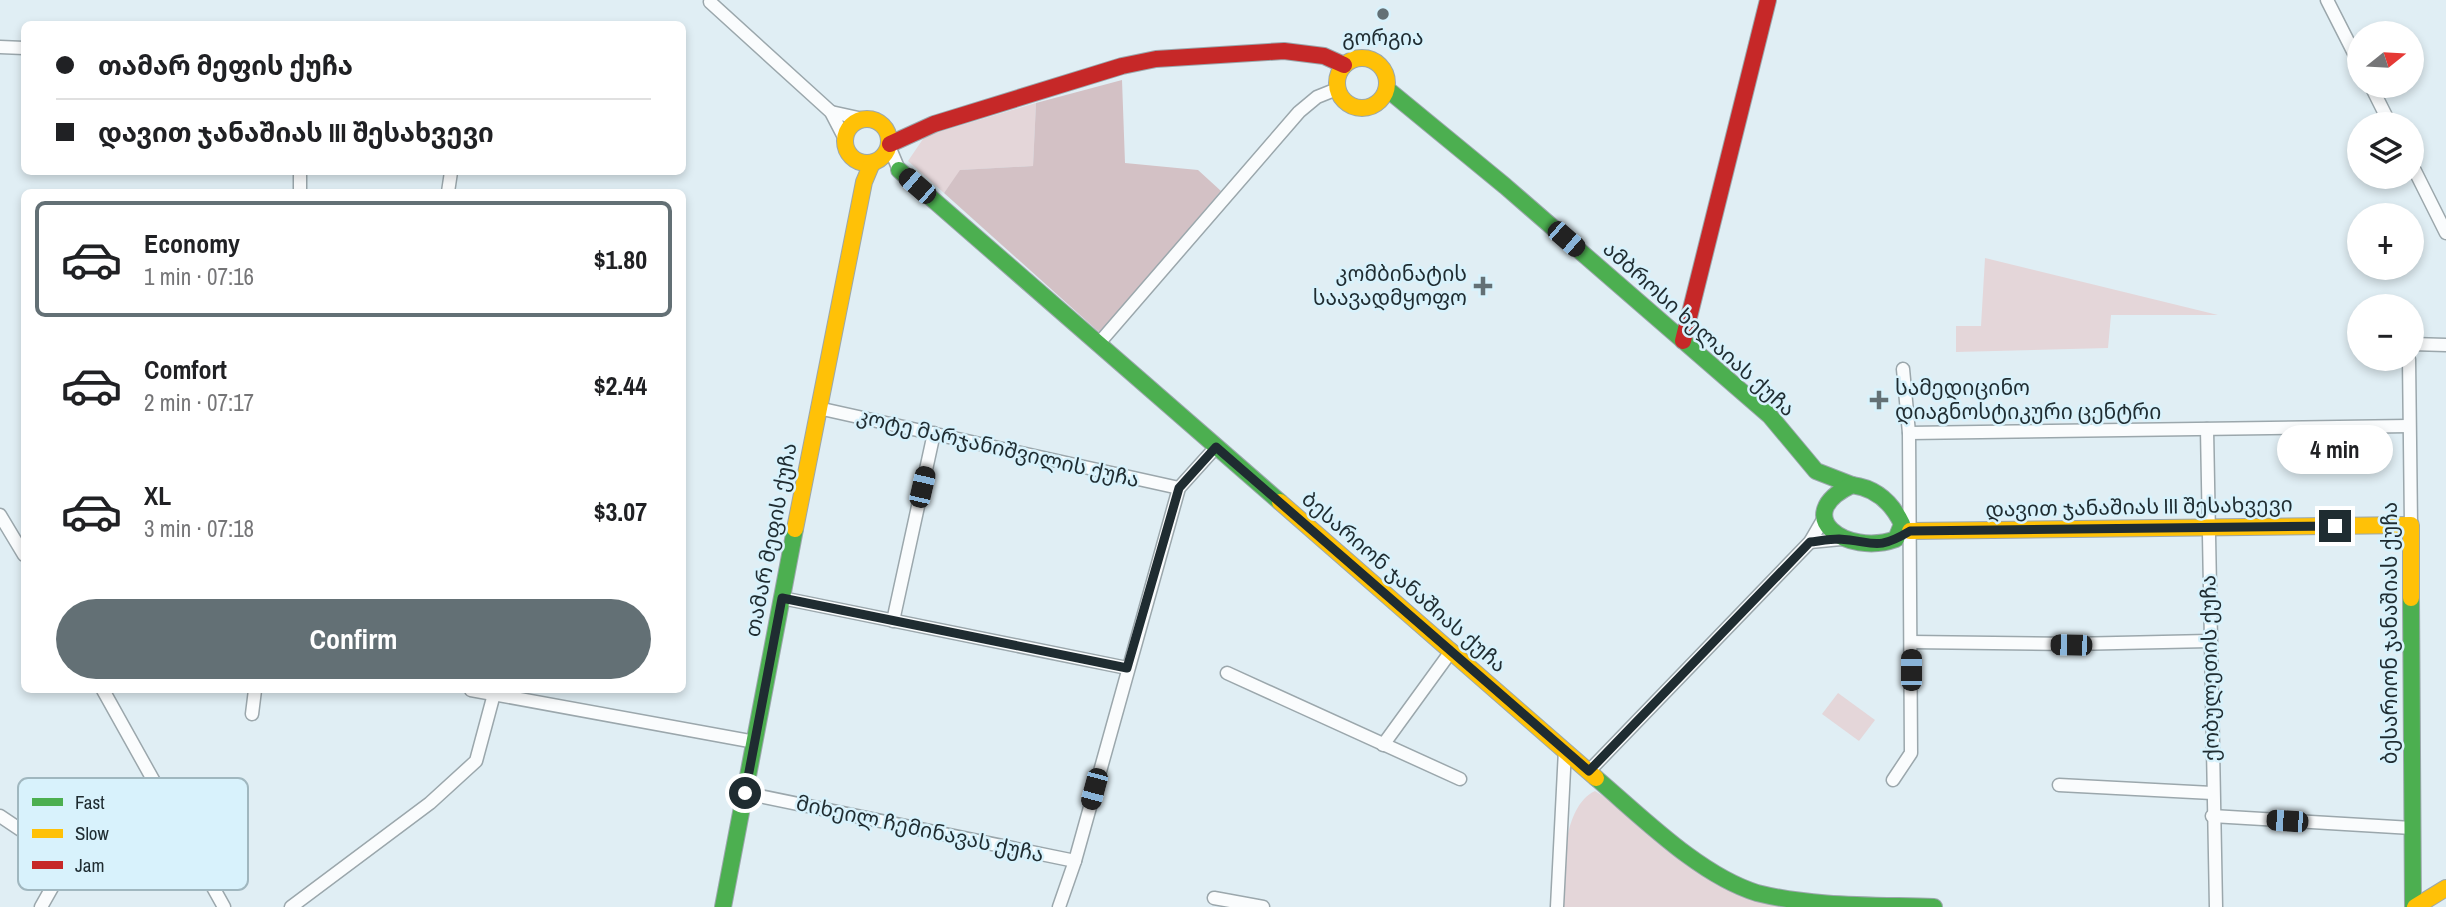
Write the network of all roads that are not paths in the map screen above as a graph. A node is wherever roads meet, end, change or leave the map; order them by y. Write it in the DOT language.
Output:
graph roads {
  1 [pos="1768,0"];
  2 [pos="2327,0"];
  3 [pos="709,2"];
  4 [pos="2347,39"];
  5 [pos="0,47"];
  6 [pos="21,48"];
  7 [pos="1344,65"];
  8 [pos="1337,89"];
  9 [pos="1387,89"];
  10 [pos="831,112"];
  11 [pos="863,119"];
  12 [pos="881,123"];
  13 [pos="934,124"];
  14 [pos="845,139"];
  15 [pos="890,145"];
  16 [pos="850,156"];
  17 [pos="874,163"];
  18 [pos="900,170"];
  19 [pos="864,182"];
  20 [pos="2424,189"];
  21 [pos="2446,233"];
  22 [pos="1683,341"];
  23 [pos="1100,342"];
  24 [pos="2424,344"];
  25 [pos="2446,345"];
  26 [pos="1903,369"];
  27 [pos="2409,371"];
  28 [pos="817,408"];
  29 [pos="2409,426"];
  30 [pos="2207,429"];
  31 [pos="934,433"];
  32 [pos="1909,433"];
  33 [pos="1216,447"];
  34 [pos="1816,471"];
  35 [pos="1852,485"];
  36 [pos="1179,488"];
  37 [pos="1898,513"];
  38 [pos="0,515"];
  39 [pos="1824,516"];
  40 [pos="2411,525"];
  41 [pos="2208,527"];
  42 [pos="1910,531"];
  43 [pos="1841,539"];
  44 [pos="1810,542"];
  45 [pos="1890,543"];
  46 [pos="21,550"];
  47 [pos="782,598"];
  48 [pos="893,621"];
  49 [pos="2209,641"];
  50 [pos="1911,642"];
  51 [pos="1452,650"];
  52 [pos="1127,668"];
  53 [pos="1227,673"];
  54 [pos="105,693"];
  55 [pos="255,693"];
  56 [pos="488,693"];
  57 [pos="494,694"];
  58 [pos="252,714"];
  59 [pos="755,742"];
  60 [pos="1383,745"];
  61 [pos="1565,750"];
  62 [pos="1589,771"];
  63 [pos="152,778"];
  64 [pos="1460,779"];
  65 [pos="1893,780"];
  66 [pos="2059,785"];
  67 [pos="745,793"];
  68 [pos="2212,793"];
  69 [pos="0,816"];
  70 [pos="2212,816"];
  71 [pos="18,828"];
  72 [pos="2412,828"];
  73 [pos="1075,861"];
  74 [pos="2446,888"];
  75 [pos="51,890"];
  76 [pos="215,890"];
  77 [pos="1214,898"];
  78 [pos="2421,905"];
  79 [pos="41,907"];
  80 [pos="224,907"];
  81 [pos="290,907"];
  82 [pos="723,907"];
  83 [pos="1059,907"];
  84 [pos="1263,907"];
  85 [pos="1557,907"];
  86 [pos="1934,907"];
  87 [pos="2216,907"];
  1 -- 22 [label="street"];
  2 -- 4 [label="street"];
  3 -- 10 [label="street"];
  5 -- 6 [label="street"];
  7 -- 8 [label="street"];
  7 -- 9 [label="street"];
  7 -- 13 [label="street"];
  8 -- 9 [label="street"];
  8 -- 23 [label="street"];
  9 -- 22 [label="street, ამბროსი ხელაიას ქუჩა"];
  10 -- 11 [label="street"];
  10 -- 14 [label="street"];
  11 -- 12 [label="street"];
  11 -- 14 [label="street"];
  12 -- 13 [label="street"];
  12 -- 15 [label="street"];
  13 -- 15 [label="street"];
  14 -- 16 [label="street"];
  15 -- 17 [label="street"];
  15 -- 18 [label="street"];
  16 -- 17 [label="street"];
  16 -- 19 [label="street"];
  17 -- 18 [label="street"];
  17 -- 19 [label="street, თამარ მეფის ქუჩა"];
  18 -- 23 [label="street, ბესარიონ ჯანაშიას ქუჩა"];
  19 -- 28 [label="street, თამარ მეფის ქუჩა"];
  20 -- 21 [label="street"];
  22 -- 34 [label="street, ამბროსი ხელაიას ქუჩა"];
  23 -- 33 [label="street, ბესარიონ ჯანაშიას ქუჩა"];
  24 -- 25 [label="street"];
  26 -- 32 [label="street"];
  27 -- 29 [label="street, ბესარიონ ჯანაშიას ქუჩა"];
  28 -- 31 [label="street, კოტე მარჯანიშვილის ქუჩა"];
  28 -- 47 [label="street, თამარ მეფის ქუჩა"];
  29 -- 30 [label="street"];
  29 -- 40 [label="street, ბესარიონ ჯანაშიას ქუჩა"];
  30 -- 32 [label="street"];
  30 -- 41 [label="street, ქობულეთის ქუჩა"];
  31 -- 36 [label="street, კოტე მარჯანიშვილის ქუჩა"];
  31 -- 48 [label="street"];
  32 -- 42 [label="street"];
  33 -- 36 [label="street"];
  33 -- 51 [label="street, ბესარიონ ჯანაშიას ქუჩა"];
  34 -- 35 [label="street"];
  34 -- 39 [label="street"];
  35 -- 37 [label="street"];
  35 -- 39 [label="street"];
  36 -- 52 [label="street"];
  37 -- 42 [label="street"];
  37 -- 45 [label="street"];
  38 -- 46 [label="street"];
  39 -- 43 [label="street"];
  39 -- 44 [label="street"];
  40 -- 41 [label="street, დავით ჯანაშიას III შესახვევი"];
  40 -- 72 [label="street, ბესარიონ ჯანაშიას ქუჩა"];
  41 -- 42 [label="street, დავით ჯანაშიას III შესახვევი"];
  41 -- 49 [label="street, ქობულეთის ქუჩა"];
  42 -- 45 [label="street"];
  42 -- 50 [label="street"];
  43 -- 44 [label="street"];
  43 -- 45 [label="street"];
  44 -- 62 [label="street"];
  47 -- 48 [label="street"];
  47 -- 59 [label="street, თამარ მეფის ქუჩა"];
  48 -- 52 [label="street"];
  49 -- 50 [label="street"];
  49 -- 68 [label="street, ქობულეთის ქუჩა"];
  50 -- 65 [label="street"];
  51 -- 60 [label="street"];
  51 -- 61 [label="street, ბესარიონ ჯანაშიას ქუჩა"];
  52 -- 73 [label="street"];
  53 -- 60 [label="street"];
  54 -- 63 [label="street"];
  55 -- 58 [label="street"];
  56 -- 57 [label="street"];
  57 -- 59 [label="street"];
  57 -- 81 [label="street"];
  59 -- 67 [label="street, თამარ მეფის ქუჩა"];
  60 -- 64 [label="street"];
  61 -- 62 [label="street, ბესარიონ ჯანაშიას ქუჩა"];
  61 -- 85 [label="street"];
  62 -- 86 [label="street, ბესარიონ ჯანაშიას ქუჩა"];
  66 -- 68 [label="street"];
  67 -- 73 [label="street, მიხეილ ჩემინავას ქუჩა"];
  67 -- 82 [label="street, თამარ მეფის ქუჩა"];
  68 -- 70 [label="street, ქობულეთის ქუჩა"];
  69 -- 71 [label="street"];
  70 -- 72 [label="street"];
  70 -- 87 [label="street, ქობულეთის ქუჩა"];
  72 -- 78 [label="street, ბესარიონ ჯანაშიას ქუჩა"];
  73 -- 83 [label="street"];
  74 -- 78 [label="street"];
  75 -- 79 [label="street"];
  76 -- 80 [label="street"];
  77 -- 84 [label="street"];
}
